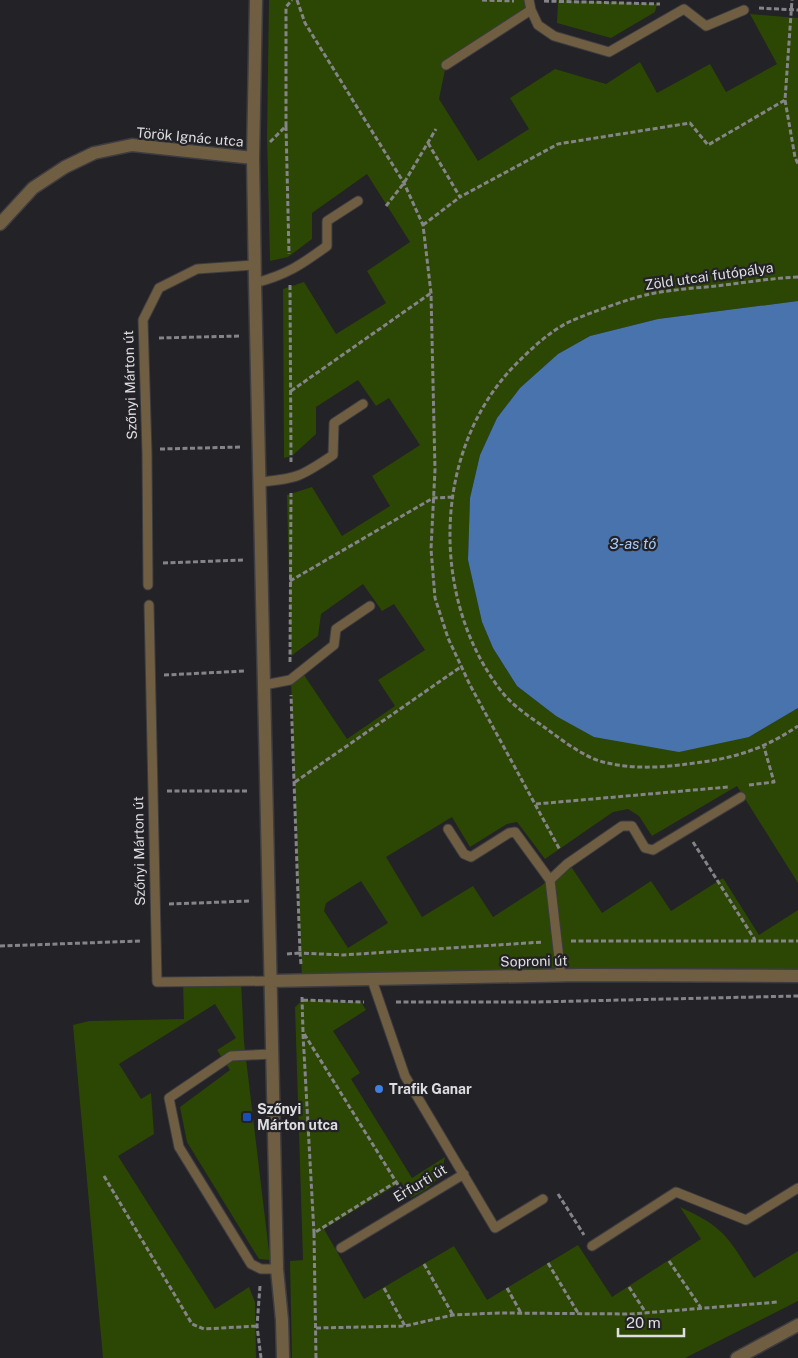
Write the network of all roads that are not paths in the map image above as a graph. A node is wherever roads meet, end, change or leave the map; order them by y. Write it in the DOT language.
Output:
graph roads {
  1 [pos="256,0"];
  2 [pos="530,4"];
  3 [pos="744,10"];
  4 [pos="446,64"];
  5 [pos="253,158"];
  6 [pos="358,201"];
  7 [pos="0,224"];
  8 [pos="254,265"];
  9 [pos="255,283"];
  10 [pos="363,404"];
  11 [pos="259,482"];
  12 [pos="148,585"];
  13 [pos="149,605"];
  14 [pos="370,606"];
  15 [pos="264,685"];
  16 [pos="741,797"];
  17 [pos="448,829"];
  18 [pos="550,880"];
  19 [pos="561,976"];
  20 [pos="798,976"];
  21 [pos="372,980"];
  22 [pos="270,981"];
  23 [pos="272,1054"];
  24 [pos="464,1174"];
  25 [pos="798,1188"];
  26 [pos="543,1199"];
  27 [pos="592,1246"];
  28 [pos="341,1248"];
  29 [pos="277,1269"];
  30 [pos="798,1325"];
  31 [pos="283,1358"];
  32 [pos="737,1358"];
  1 -- 5 [label="street"];
  2 -- 3 [label="lane"];
  2 -- 4 [label="lane"];
  5 -- 7 [label="street, Török Ignác utca"];
  5 -- 8 [label="street"];
  6 -- 9 [label="lane"];
  8 -- 9 [label="street"];
  8 -- 12 [label="lane, Szőnyi Márton út"];
  9 -- 11 [label="street"];
  10 -- 11 [label="lane"];
  11 -- 15 [label="street"];
  13 -- 22 [label="lane, Szőnyi Márton út"];
  14 -- 15 [label="lane"];
  15 -- 22 [label="street"];
  16 -- 18 [label="lane"];
  17 -- 18 [label="lane"];
  18 -- 19 [label="lane"];
  19 -- 20 [label="street, Soproni út"];
  19 -- 21 [label="street, Soproni út"];
  21 -- 22 [label="street, Soproni út"];
  21 -- 24 [label="lane"];
  22 -- 23 [label="street"];
  23 -- 29 [label="street"];
  23 -- 29 [label="lane"];
  24 -- 26 [label="lane, Erfurti út"];
  24 -- 28 [label="lane, Erfurti út"];
  25 -- 27 [label="lane"];
  29 -- 31 [label="street"];
  30 -- 32 [label="street"];
}
